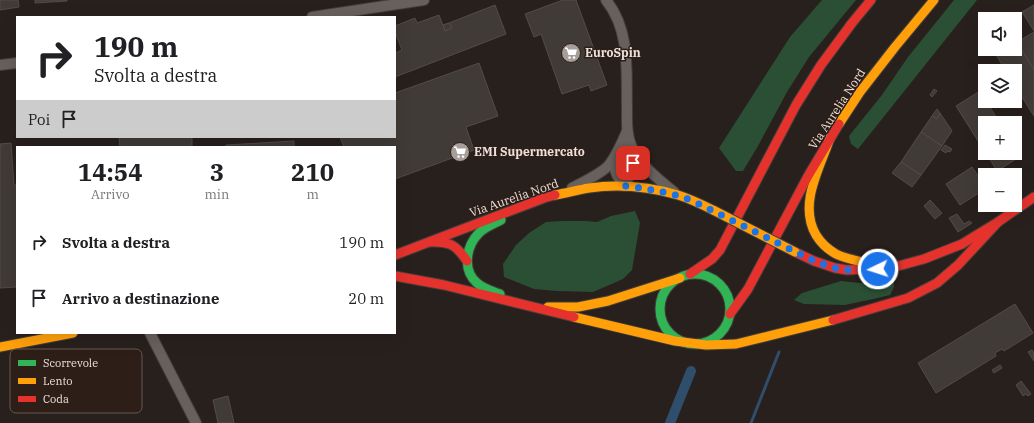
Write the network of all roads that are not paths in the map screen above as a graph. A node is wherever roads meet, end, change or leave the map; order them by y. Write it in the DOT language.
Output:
graph roads {
  1 [pos="424,0"];
  2 [pos="606,0"];
  3 [pos="871,0"];
  4 [pos="934,0"];
  5 [pos="319,16"];
  6 [pos="16,62"];
  7 [pos="0,65"];
  8 [pos="627,131"];
  9 [pos="830,138"];
  10 [pos="631,146"];
  11 [pos="616,154"];
  12 [pos="625,186"];
  13 [pos="564,193"];
  14 [pos="677,195"];
  15 [pos="1034,197"];
  16 [pos="526,205"];
  17 [pos="998,222"];
  18 [pos="429,242"];
  19 [pos="396,255"];
  20 [pos="467,261"];
  21 [pos="892,268"];
  22 [pos="690,274"];
  23 [pos="396,276"];
  24 [pos="680,278"];
  25 [pos="525,304"];
  26 [pos="730,314"];
  27 [pos="68,334"];
  28 [pos="151,334"];
  29 [pos="691,344"];
  30 [pos="0,347"];
  31 [pos="196,423"];
  1 -- 5 [label="street"];
  2 -- 8 [label="street"];
  3 -- 22 [label="main road, Via Aurelia Nord"];
  4 -- 9 [label="main road, Via Aurelia Nord"];
  6 -- 7 [label="street"];
  8 -- 10 [label="street"];
  8 -- 11 [label="street"];
  9 -- 21 [label="main road"];
  9 -- 26 [label="main road, Via Aurelia Nord"];
  10 -- 12 [label="street"];
  10 -- 14 [label="street"];
  11 -- 12 [label="street"];
  11 -- 13 [label="street"];
  12 -- 13 [label="main road, Via Aurelia Nord"];
  12 -- 14 [label="main road, Via Aurelia Nord"];
  13 -- 16 [label="main road, Via Aurelia Nord"];
  14 -- 21 [label="main road, Via Aurelia Nord, bridge"];
  15 -- 17 [label="main road, Via Aurelia Nord"];
  16 -- 18 [label="main road, Via Aurelia Nord"];
  16 -- 20 [label="main road"];
  17 -- 21 [label="main road, Via Aurelia Nord"];
  17 -- 29 [label="main road, Via Aurelia Nord"];
  18 -- 19 [label="main road, Via Aurelia Nord"];
  18 -- 20 [label="main road"];
  20 -- 25 [label="main road"];
  22 -- 24 [label="main road, Via Aurelia Nord"];
  22 -- 26 [label="main road"];
  23 -- 25 [label="main road"];
  24 -- 25 [label="main road"];
  24 -- 29 [label="main road, Via Aurelia Nord"];
  25 -- 29 [label="main road"];
  26 -- 29 [label="main road, Via Aurelia Nord"];
  27 -- 30 [label="main road"];
  28 -- 31 [label="street"];
}
